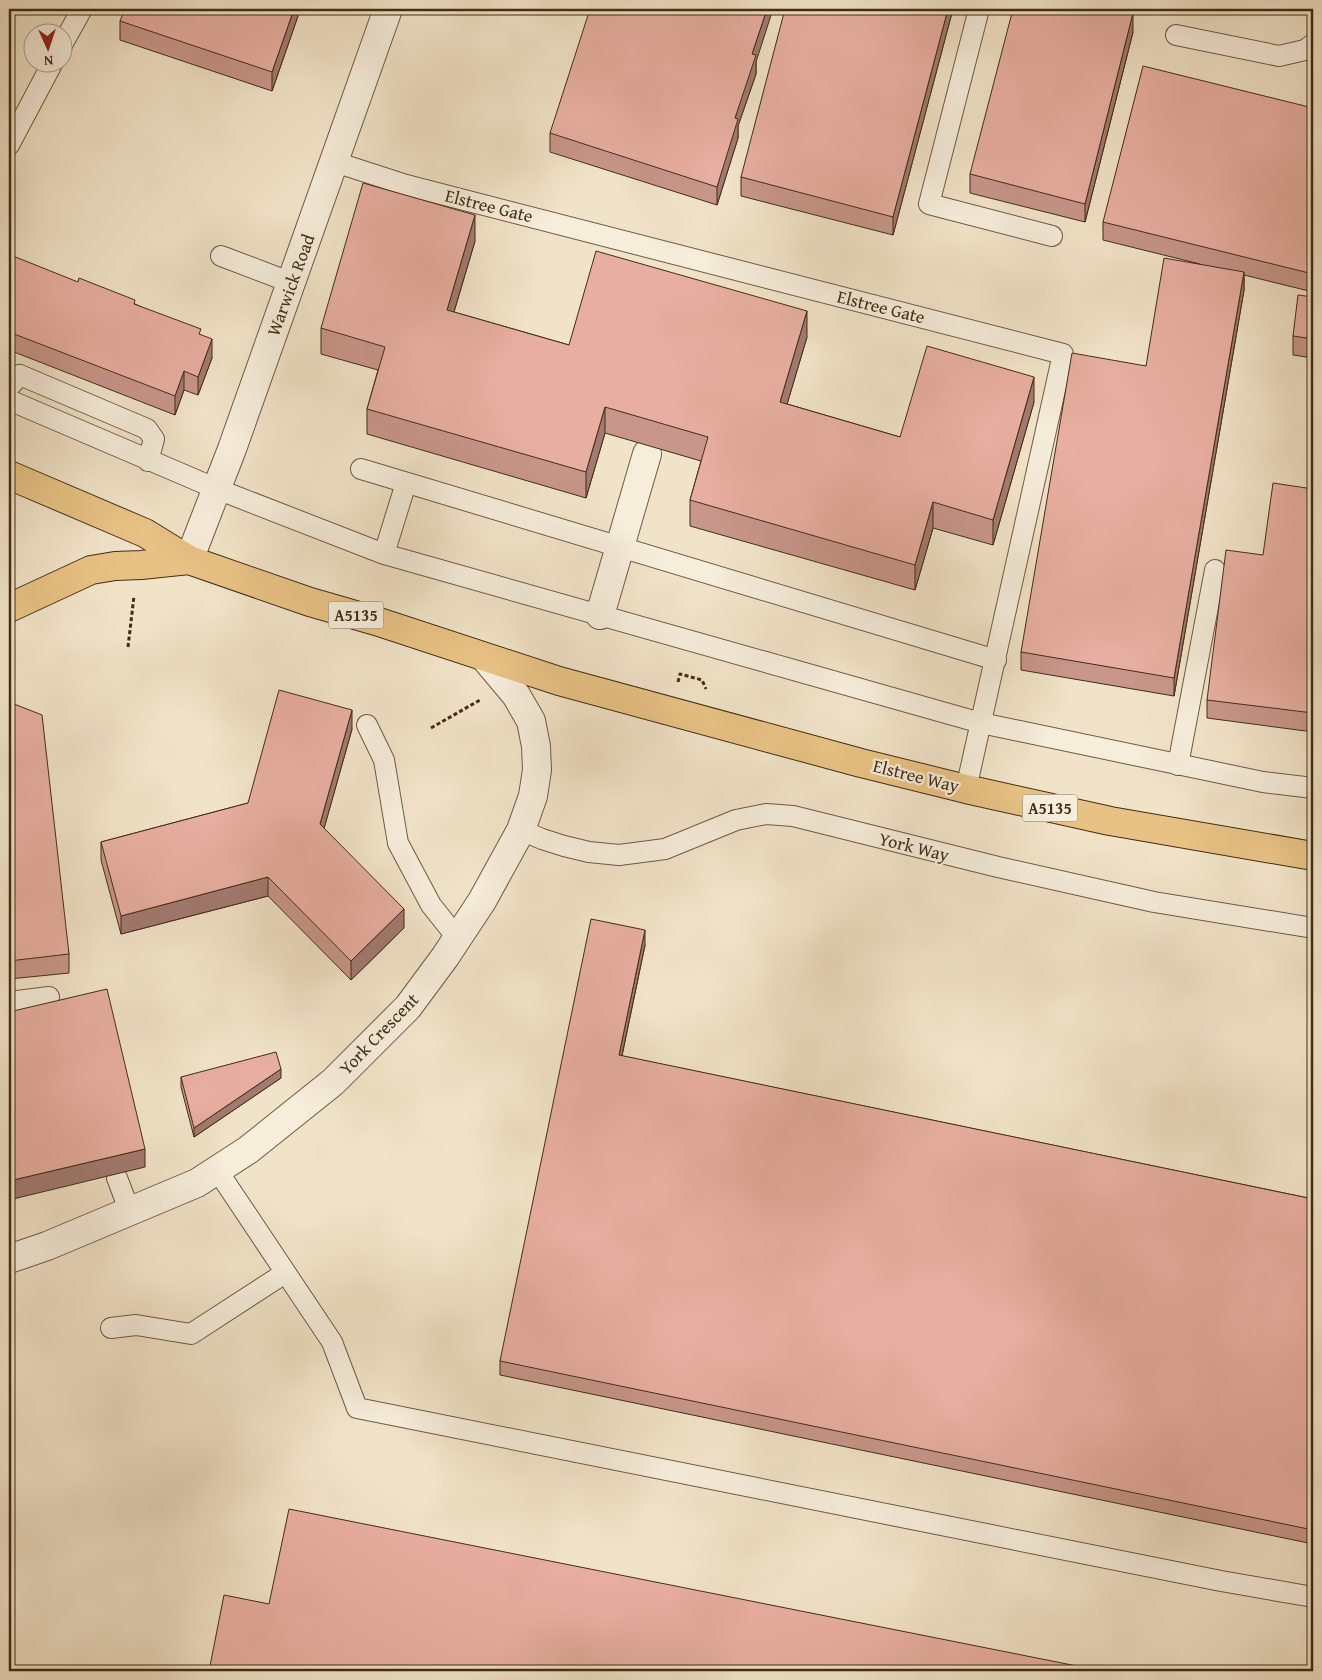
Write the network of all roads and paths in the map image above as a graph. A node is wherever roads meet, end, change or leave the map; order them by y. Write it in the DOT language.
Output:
graph roads {
  1 [pos="82,9"];
  2 [pos="388,9"];
  3 [pos="979,9"];
  4 [pos="72,27"];
  5 [pos="1176,35"];
  6 [pos="1313,44"];
  7 [pos="48,72"];
  8 [pos="9,145"];
  9 [pos="335,162"];
  10 [pos="1052,236"];
  11 [pos="221,256"];
  12 [pos="292,283"];
  13 [pos="9,387"];
  14 [pos="9,400"];
  15 [pos="647,454"];
  16 [pos="148,460"];
  17 [pos="361,469"];
  18 [pos="9,475"];
  19 [pos="406,483"];
  20 [pos="217,489"];
  21 [pos="620,547"];
  22 [pos="384,554"];
  23 [pos="189,560"];
  24 [pos="1215,570"];
  25 [pos="134,594"];
  26 [pos="9,608"];
  27 [pos="600,615"];
  28 [pos="128,647"];
  29 [pos="485,658"];
  30 [pos="996,660"];
  31 [pos="680,674"];
  32 [pos="702,680"];
  33 [pos="476,693"];
  34 [pos="981,723"];
  35 [pos="367,725"];
  36 [pos="431,728"];
  37 [pos="1178,765"];
  38 [pos="1313,788"];
  39 [pos="966,789"];
  40 [pos="521,830"];
  41 [pos="1313,856"];
  42 [pos="1313,928"];
  43 [pos="458,938"];
  44 [pos="49,997"];
  45 [pos="9,1002"];
  46 [pos="217,1170"];
  47 [pos="117,1178"];
  48 [pos="130,1212"];
  49 [pos="9,1259"];
  50 [pos="285,1273"];
  51 [pos="111,1328"];
  52 [pos="1313,1597"];
  1 -- 4 [label="lane"];
  2 -- 9 [label="street, Warwick Road"];
  3 -- 10 [label="lane"];
  5 -- 6 [label="lane"];
  7 -- 8 [label="lane"];
  9 -- 12 [label="street, Warwick Road"];
  9 -- 30 [label="lane, Elstree Gate"];
  11 -- 12 [label="lane"];
  12 -- 20 [label="street, Warwick Road"];
  13 -- 16 [label="lane"];
  14 -- 16 [label="lane"];
  15 -- 21 [label="street"];
  16 -- 20 [label="lane"];
  17 -- 19 [label="lane"];
  18 -- 23 [label="main road, A5135"];
  19 -- 21 [label="lane"];
  19 -- 22 [label="lane"];
  20 -- 22 [label="lane"];
  20 -- 23 [label="street, Warwick Road"];
  21 -- 27 [label="street"];
  21 -- 30 [label="lane"];
  22 -- 27 [label="lane"];
  23 -- 26 [label="main road, A5135"];
  23 -- 29 [label="main road, A5135"];
  24 -- 37 [label="lane"];
  25 -- 28 [label="path"];
  27 -- 34 [label="lane"];
  29 -- 39 [label="main road, Elstree Way / A5135"];
  29 -- 40 [label="street, York Crescent"];
  30 -- 34 [label="lane, Elstree Gate"];
  31 -- 32 [label="path"];
  33 -- 36 [label="path"];
  34 -- 37 [label="lane"];
  34 -- 39 [label="lane, Elstree Gate"];
  35 -- 43 [label="lane"];
  37 -- 38 [label="lane"];
  39 -- 41 [label="main road, Elstree Way / A5135"];
  40 -- 42 [label="lane, York Way"];
  40 -- 43 [label="street, York Crescent"];
  43 -- 46 [label="street, York Crescent"];
  44 -- 45 [label="lane"];
  46 -- 48 [label="street, York Crescent"];
  46 -- 50 [label="lane"];
  47 -- 48 [label="lane"];
  48 -- 49 [label="street, York Crescent"];
  50 -- 51 [label="lane"];
  50 -- 52 [label="lane"];
}
